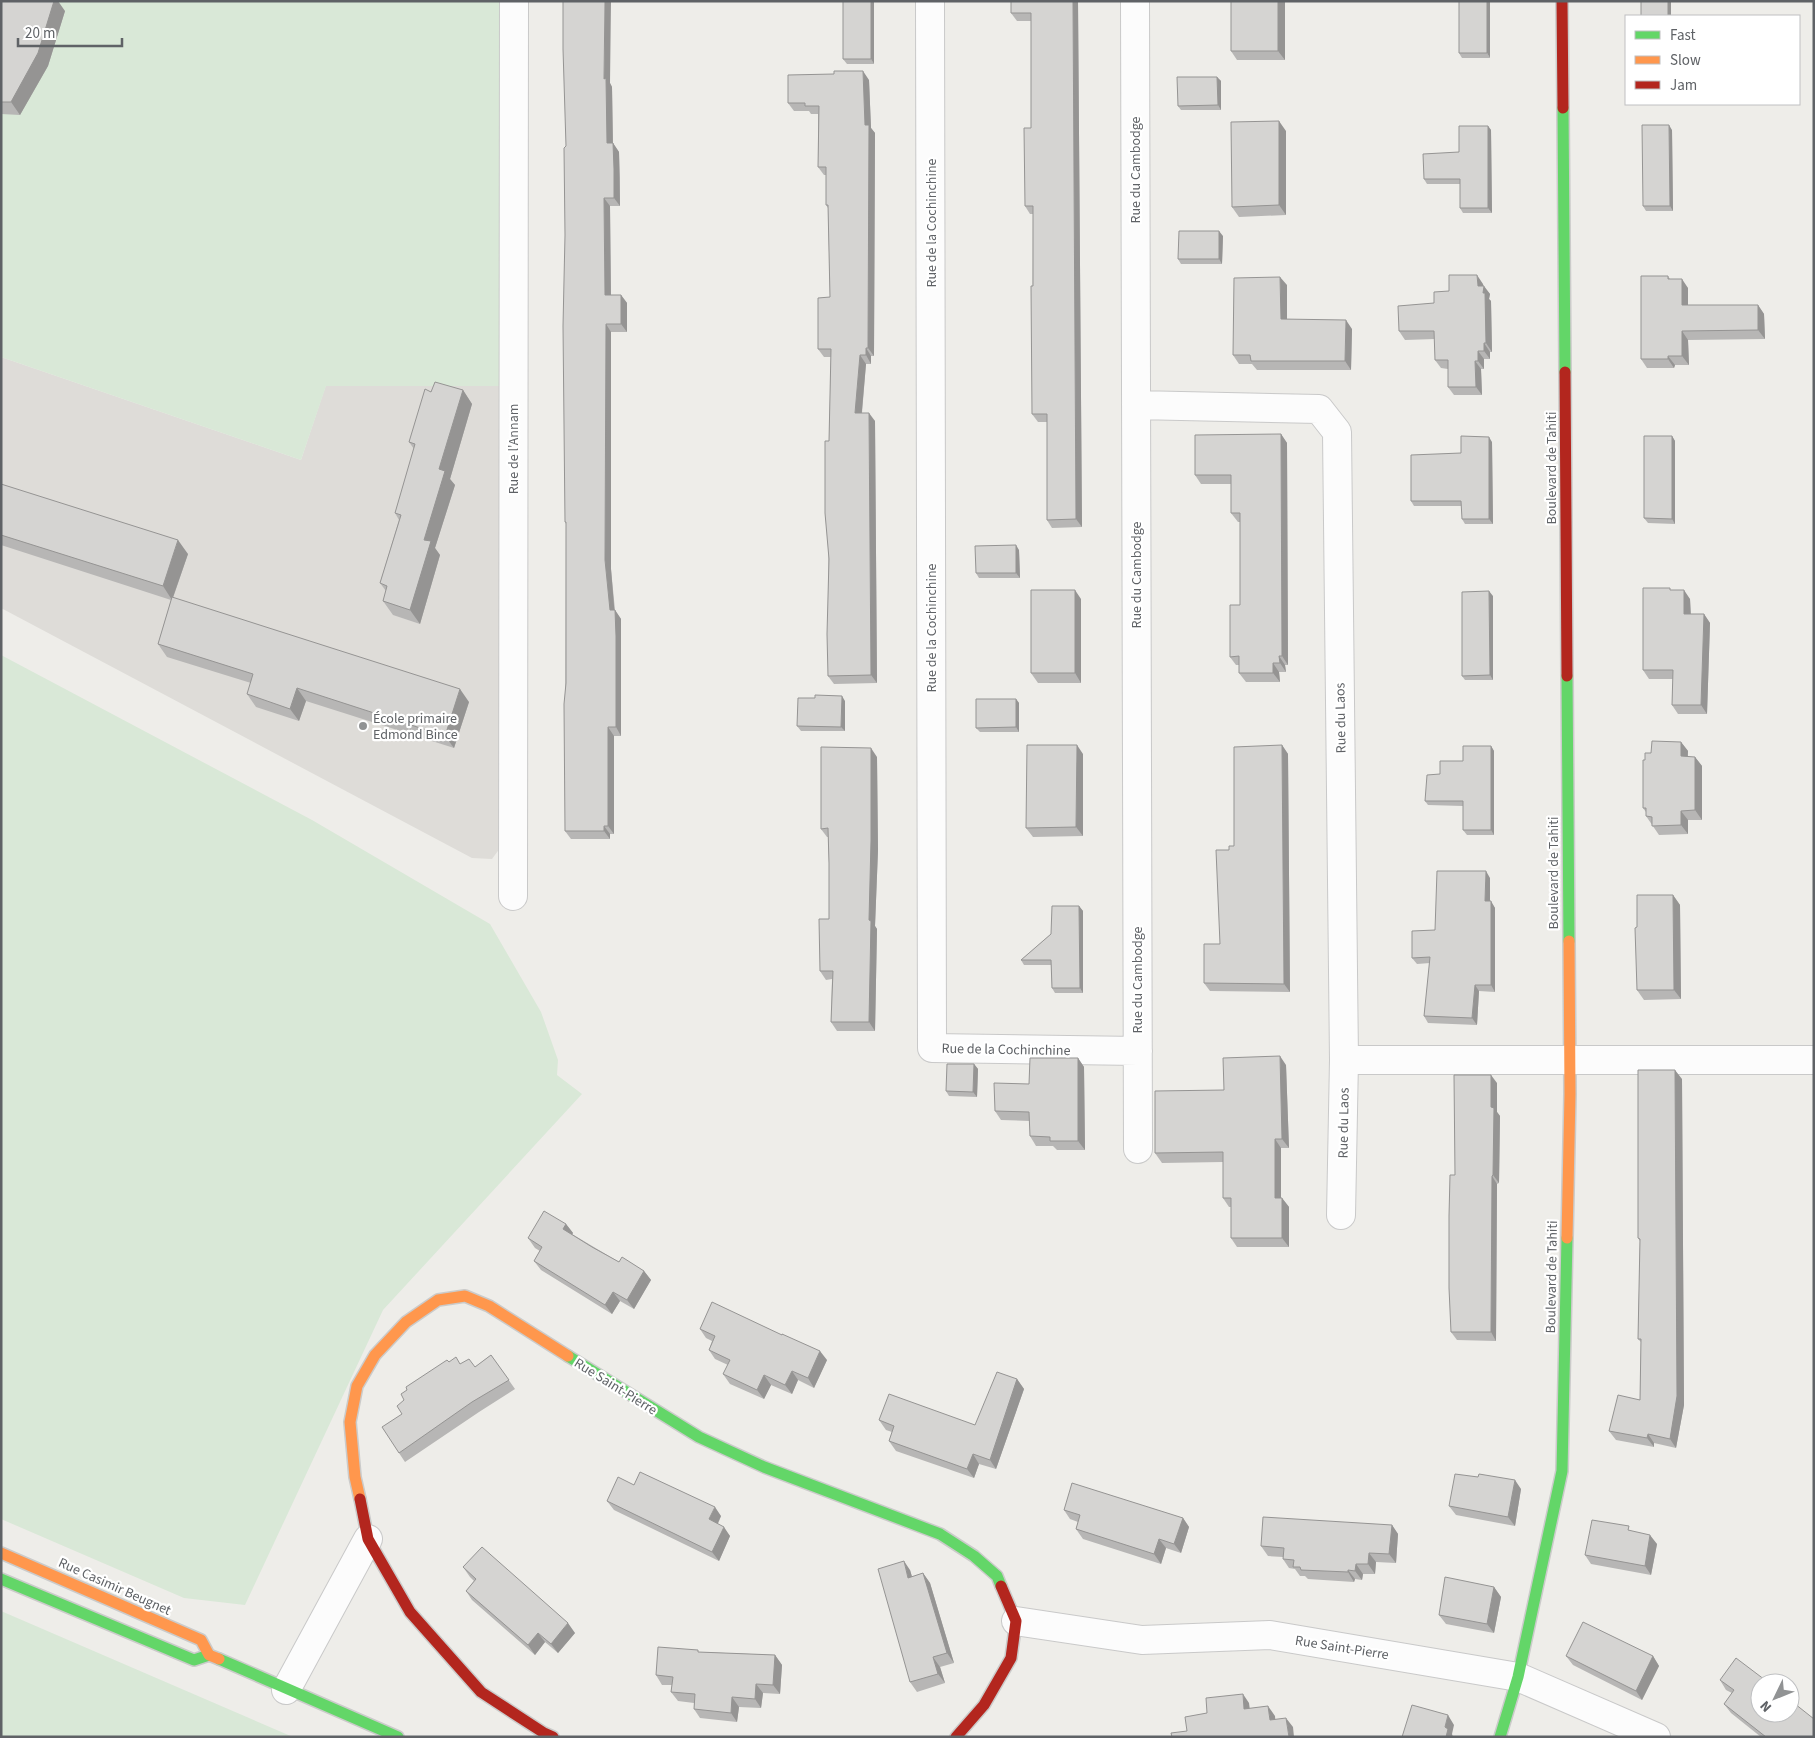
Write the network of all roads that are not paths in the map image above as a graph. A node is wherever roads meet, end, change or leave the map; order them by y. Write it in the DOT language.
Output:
graph roads {
  1 [pos="514,1"];
  2 [pos="930,1"];
  3 [pos="1135,1"];
  4 [pos="1562,1"];
  5 [pos="1136,405"];
  6 [pos="513,896"];
  7 [pos="1138,1050"];
  8 [pos="1344,1060"];
  9 [pos="1570,1060"];
  10 [pos="1814,1060"];
  11 [pos="1138,1149"];
  12 [pos="1341,1216"];
  13 [pos="368,1538"];
  14 [pos="1,1553"];
  15 [pos="1,1579"];
  16 [pos="1016,1621"];
  17 [pos="209,1656"];
  18 [pos="1518,1677"];
  19 [pos="286,1690"];
  20 [pos="398,1737"];
  21 [pos="553,1737"];
  22 [pos="956,1737"];
  23 [pos="1500,1737"];
  24 [pos="1656,1737"];
  1 -- 6 [label="street, Rue de l'Annam"];
  2 -- 7 [label="street, Rue de la Cochinchine"];
  3 -- 5 [label="street, Rue du Cambodge"];
  4 -- 9 [label="street, Boulevard de Tahiti"];
  5 -- 7 [label="street, Rue du Cambodge"];
  5 -- 8 [label="street, Rue du Laos"];
  7 -- 11 [label="street, Rue du Cambodge"];
  8 -- 9 [label="street"];
  8 -- 12 [label="street, Rue du Laos"];
  9 -- 10 [label="street"];
  9 -- 18 [label="street, Boulevard de Tahiti"];
  13 -- 16 [label="street, Rue Saint-Pierre"];
  13 -- 19 [label="street"];
  13 -- 21 [label="street, Rue Saint-Pierre"];
  14 -- 17 [label="street, Rue Casimir Beugnet"];
  15 -- 17 [label="street, Rue Casimir Beugnet"];
  16 -- 18 [label="street, Rue Saint-Pierre"];
  16 -- 22 [label="street"];
  17 -- 19 [label="street, Rue Casimir Beugnet"];
  18 -- 23 [label="street, Boulevard de Tahiti"];
  18 -- 24 [label="street, Rue Saint-Pierre"];
  19 -- 20 [label="street, Rue Casimir Beugnet"];
}
